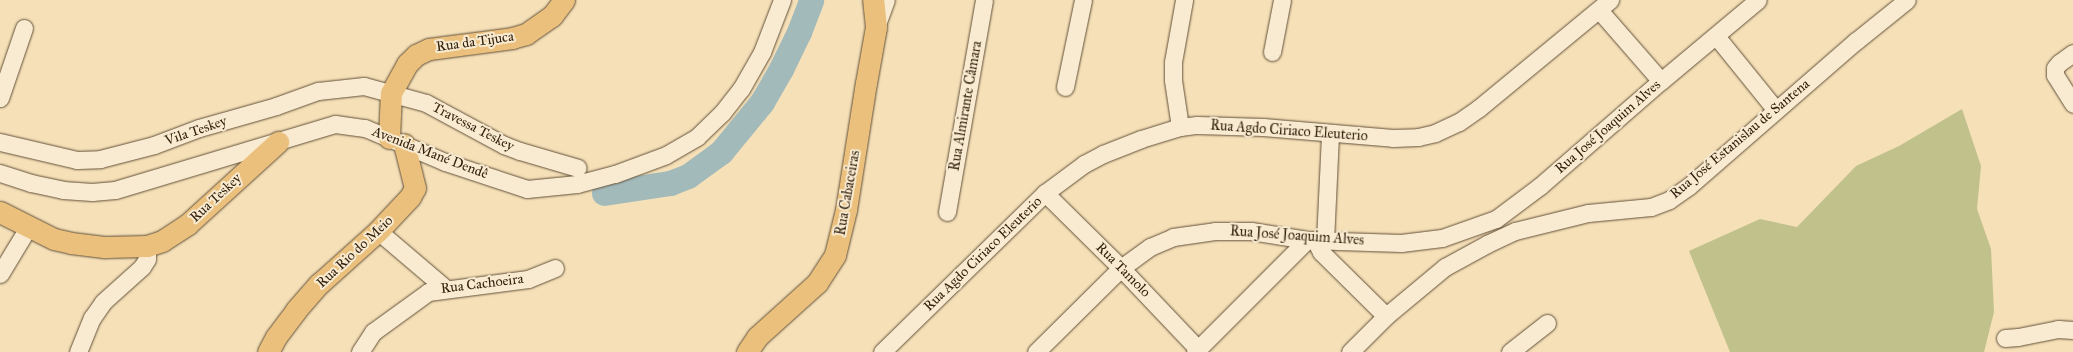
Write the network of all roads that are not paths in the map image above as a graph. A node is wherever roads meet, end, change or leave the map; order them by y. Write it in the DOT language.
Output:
graph roads {
  1 [pos="564,0"];
  2 [pos="782,0"];
  3 [pos="874,0"];
  4 [pos="886,0"];
  5 [pos="984,0"];
  6 [pos="1083,0"];
  7 [pos="1184,0"];
  8 [pos="1282,0"];
  9 [pos="1758,0"];
  10 [pos="1907,0"];
  11 [pos="1605,5"];
  12 [pos="876,27"];
  13 [pos="24,28"];
  14 [pos="1716,36"];
  15 [pos="1272,52"];
  16 [pos="2073,53"];
  17 [pos="1661,81"];
  18 [pos="1065,87"];
  19 [pos="392,93"];
  20 [pos="0,98"];
  21 [pos="2073,104"];
  22 [pos="1776,110"];
  23 [pos="1180,127"];
  24 [pos="1330,133"];
  25 [pos="396,141"];
  26 [pos="0,142"];
  27 [pos="278,142"];
  28 [pos="578,168"];
  29 [pos="0,173"];
  30 [pos="1045,193"];
  31 [pos="0,212"];
  32 [pos="947,212"];
  33 [pos="29,226"];
  34 [pos="378,231"];
  35 [pos="1316,240"];
  36 [pos="147,246"];
  37 [pos="555,268"];
  38 [pos="1121,268"];
  39 [pos="0,274"];
  40 [pos="445,288"];
  41 [pos="1386,316"];
  42 [pos="1547,323"];
  43 [pos="2073,330"];
  44 [pos="2005,338"];
  45 [pos="1197,350"];
  46 [pos="78,352"];
  47 [pos="268,352"];
  48 [pos="360,352"];
  49 [pos="747,352"];
  50 [pos="882,352"];
  51 [pos="1036,352"];
  52 [pos="1350,352"];
  53 [pos="1510,352"];
  1 -- 19 [label="main road, Rua da Tijuca"];
  2 -- 25 [label="street, Avenida Mané Dendê"];
  3 -- 12 [label="main road, Rua Cabaceiras"];
  4 -- 12 [label="street"];
  5 -- 32 [label="street, Rua Almirante Câmara"];
  6 -- 18 [label="street"];
  7 -- 23 [label="street"];
  8 -- 15 [label="street"];
  9 -- 14 [label="street, Rua José Joaquim Alves"];
  10 -- 22 [label="street, Rua José Estanislau de Santena"];
  11 -- 17 [label="street"];
  11 -- 24 [label="street, Rua Agdo Ciriaco Eleuterio"];
  12 -- 49 [label="main road, Rua Cabaceiras"];
  13 -- 20 [label="street"];
  14 -- 17 [label="street, Rua José Joaquim Alves"];
  14 -- 22 [label="street"];
  16 -- 21 [label="street"];
  17 -- 35 [label="street, Rua José Joaquim Alves"];
  19 -- 25 [label="main road, Rua da Tijuca"];
  19 -- 26 [label="street, Vila Teskey"];
  19 -- 28 [label="street, Travessa Teskey"];
  22 -- 41 [label="street, Rua José Estanislau de Santena"];
  23 -- 24 [label="street, Rua Agdo Ciriaco Eleuterio"];
  23 -- 30 [label="street, Rua Agdo Ciriaco Eleuterio"];
  24 -- 35 [label="street"];
  25 -- 27 [label="street, Avenida Mané Dendê"];
  25 -- 34 [label="main road, Rua Rio do Meio"];
  27 -- 29 [label="street, Avenida Mané Dendê"];
  27 -- 36 [label="main road, Rua Teskey"];
  30 -- 38 [label="street, Rua Tamolo"];
  30 -- 50 [label="street, Rua Agdo Ciriaco Eleuterio"];
  31 -- 33 [label="main road"];
  33 -- 36 [label="main road"];
  33 -- 39 [label="street"];
  34 -- 40 [label="street"];
  34 -- 47 [label="main road, Rua Rio do Meio"];
  35 -- 38 [label="street, Rua José Joaquim Alves"];
  35 -- 41 [label="street"];
  35 -- 45 [label="street"];
  36 -- 46 [label="street"];
  37 -- 40 [label="street, Rua Cachoeira"];
  38 -- 45 [label="street, Rua Tamolo"];
  38 -- 51 [label="street, Rua José Joaquim Alves"];
  40 -- 48 [label="street, Rua Cachoeira"];
  41 -- 52 [label="street, Rua José Estanislau de Santena"];
  42 -- 53 [label="street"];
  43 -- 44 [label="street"];
}
